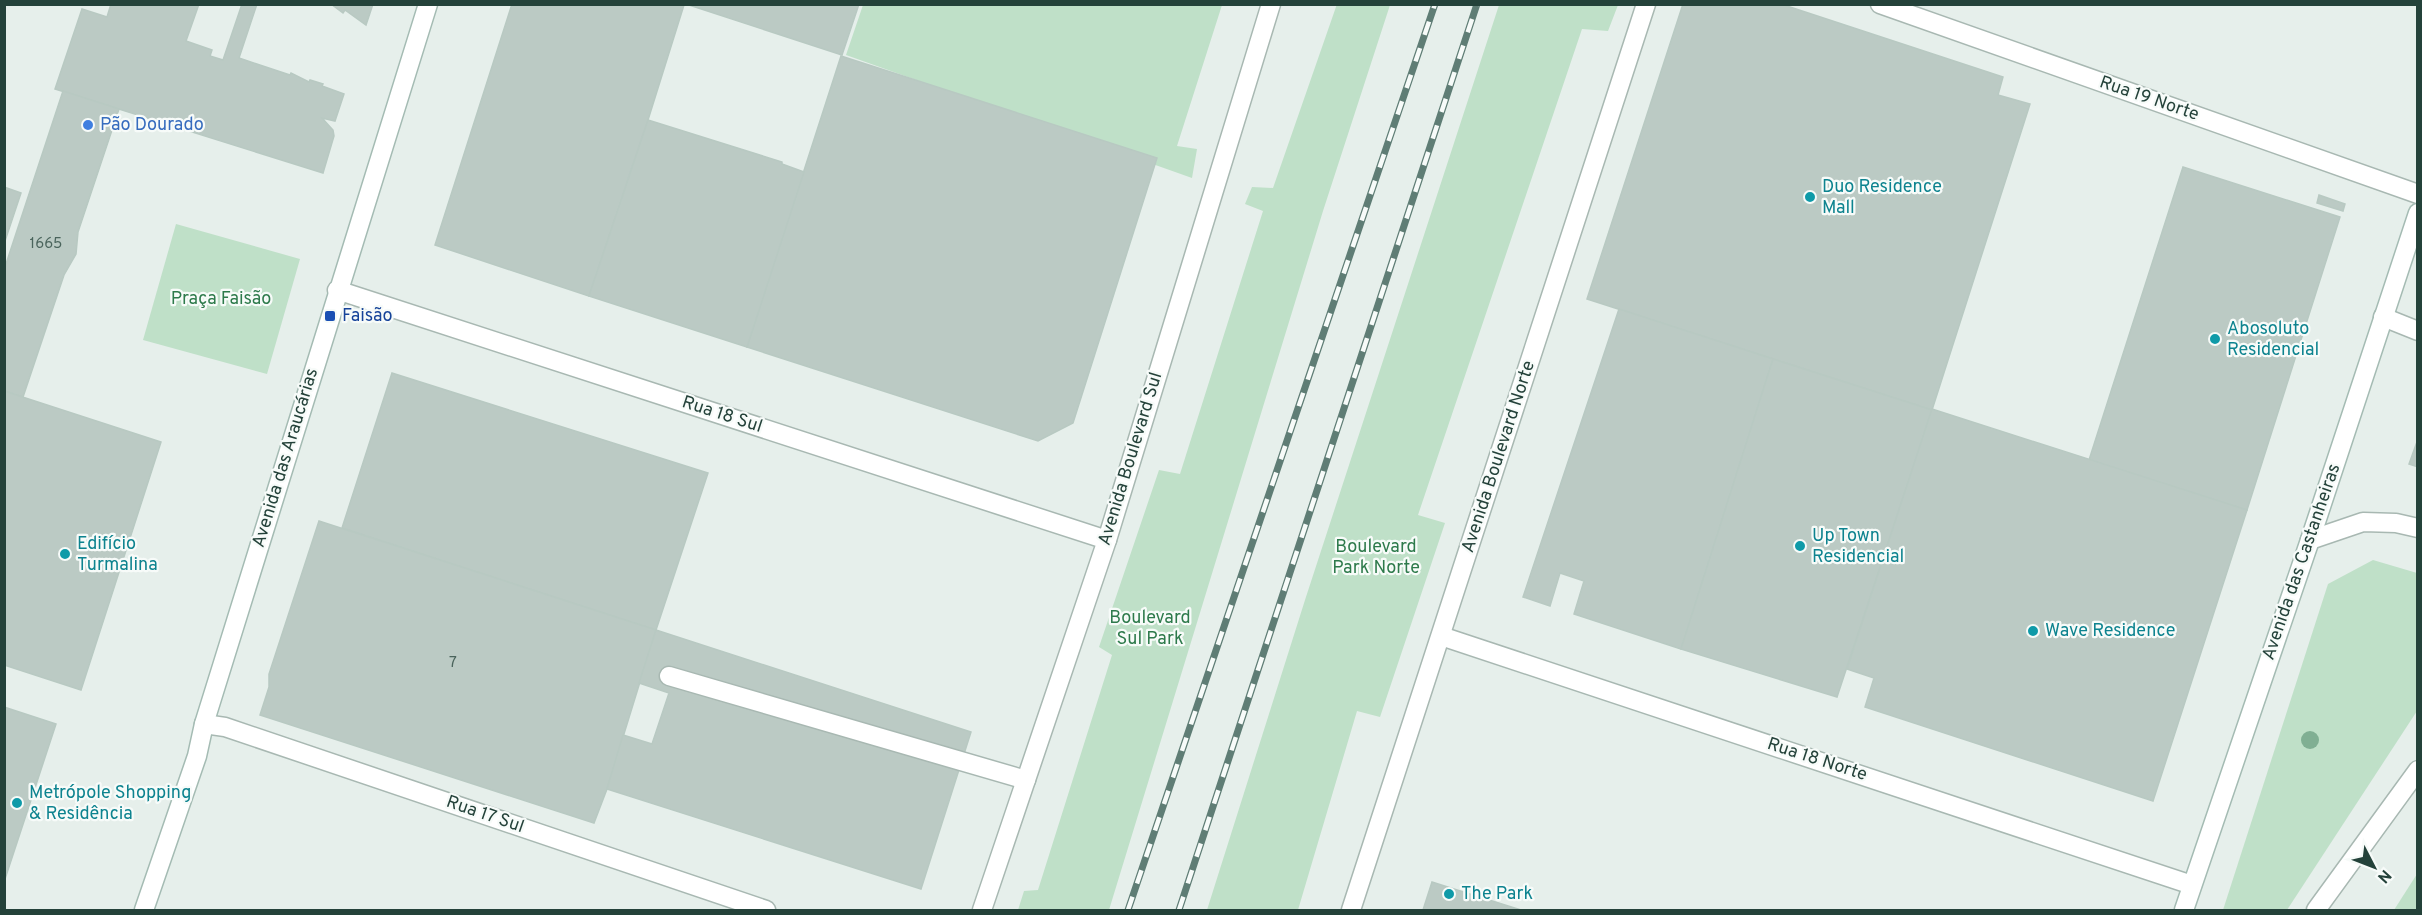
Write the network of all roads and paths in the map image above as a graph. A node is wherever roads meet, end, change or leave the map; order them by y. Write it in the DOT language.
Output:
graph roads {
  1 [pos="428,4"];
  2 [pos="1271,4"];
  3 [pos="1646,4"];
  4 [pos="1880,4"];
  5 [pos="2418,194"];
  6 [pos="2418,213"];
  7 [pos="337,290"];
  8 [pos="2383,317"];
  9 [pos="2418,331"];
  10 [pos="2418,528"];
  11 [pos="1107,540"];
  12 [pos="2310,540"];
  13 [pos="1441,636"];
  14 [pos="669,676"];
  15 [pos="204,724"];
  16 [pos="2418,770"];
  17 [pos="1026,780"];
  18 [pos="2192,885"];
  19 [pos="144,910"];
  20 [pos="766,910"];
  21 [pos="982,910"];
  22 [pos="1351,910"];
  23 [pos="2184,910"];
  24 [pos="2316,910"];
  1 -- 7 [label="street, Avenida das Araucárias"];
  2 -- 11 [label="street, Avenida Boulevard Sul"];
  3 -- 13 [label="street, Avenida Boulevard Norte"];
  4 -- 5 [label="street, Rua 19 Norte"];
  6 -- 8 [label="street, Avenida das Castanheiras"];
  7 -- 11 [label="street, Rua 18 Sul"];
  7 -- 15 [label="street, Avenida das Araucárias"];
  8 -- 9 [label="street"];
  8 -- 12 [label="street, Avenida das Castanheiras"];
  10 -- 12 [label="street"];
  11 -- 17 [label="street, Avenida Boulevard Sul"];
  12 -- 18 [label="street, Avenida das Castanheiras"];
  13 -- 18 [label="street, Rua 18 Norte"];
  13 -- 22 [label="street, Avenida Boulevard Norte"];
  14 -- 17 [label="street"];
  15 -- 19 [label="street, Avenida das Araucárias"];
  15 -- 20 [label="street, Rua 17 Sul"];
  16 -- 24 [label="street"];
  17 -- 21 [label="street, Avenida Boulevard Sul"];
  18 -- 23 [label="street, Avenida das Castanheiras"];
}
